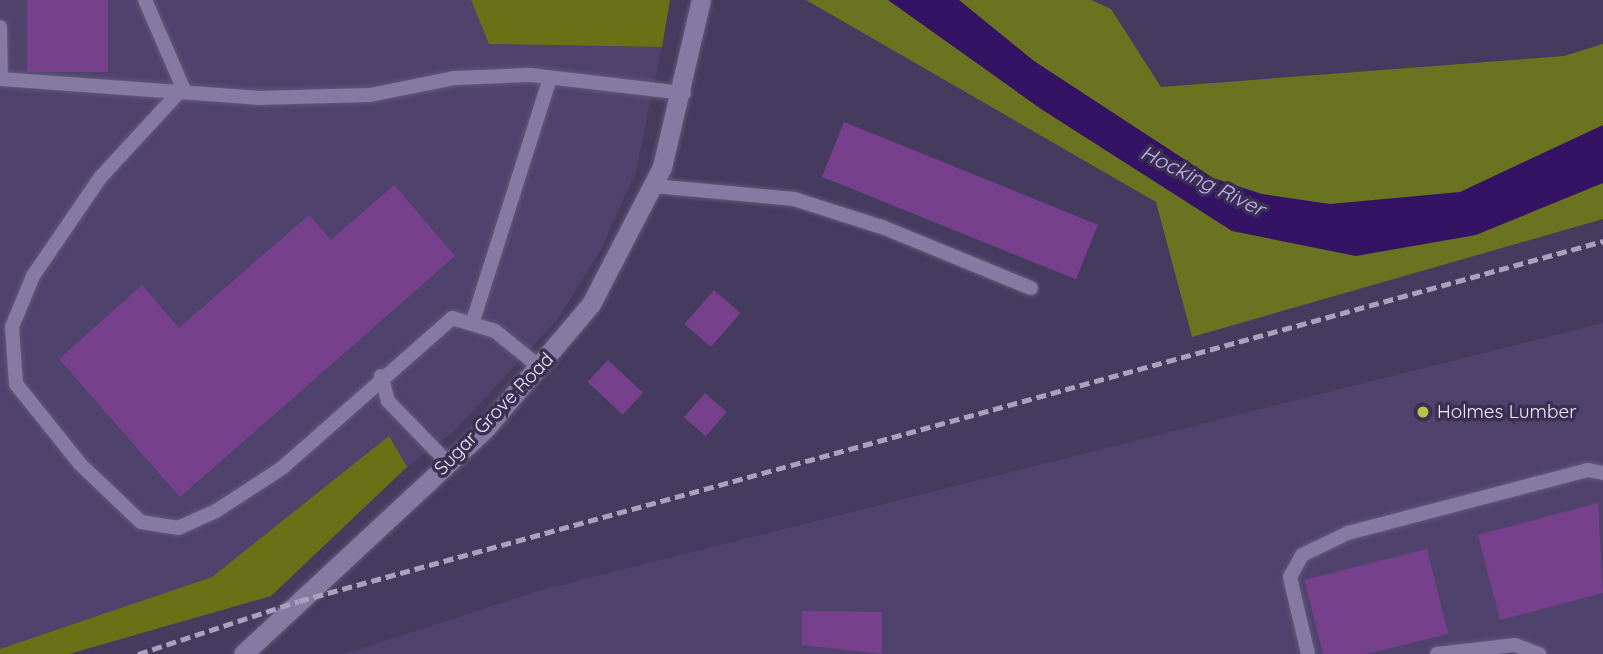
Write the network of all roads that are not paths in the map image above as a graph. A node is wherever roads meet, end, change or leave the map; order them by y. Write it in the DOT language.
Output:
graph roads {
  1 [pos="145,0"];
  2 [pos="701,0"];
  3 [pos="0,27"];
  4 [pos="550,78"];
  5 [pos="183,88"];
  6 [pos="684,93"];
  7 [pos="654,186"];
  8 [pos="1031,288"];
  9 [pos="471,324"];
  10 [pos="541,368"];
  11 [pos="381,376"];
  12 [pos="448,463"];
  13 [pos="1603,473"];
  14 [pos="243,654"];
  15 [pos="1308,654"];
  16 [pos="1437,654"];
  17 [pos="1539,654"];
  1 -- 5 [label="lane"];
  2 -- 6 [label="street, Sugar Grove Road"];
  3 -- 5 [label="lane"];
  4 -- 5 [label="lane"];
  4 -- 6 [label="lane"];
  4 -- 9 [label="lane"];
  5 -- 11 [label="lane"];
  6 -- 7 [label="street, Sugar Grove Road"];
  7 -- 8 [label="lane"];
  7 -- 10 [label="street, Sugar Grove Road"];
  9 -- 10 [label="lane"];
  9 -- 11 [label="lane"];
  10 -- 12 [label="street, Sugar Grove Road"];
  11 -- 12 [label="lane"];
  12 -- 14 [label="street, Sugar Grove Road"];
  13 -- 15 [label="lane"];
  16 -- 17 [label="lane"];
}
